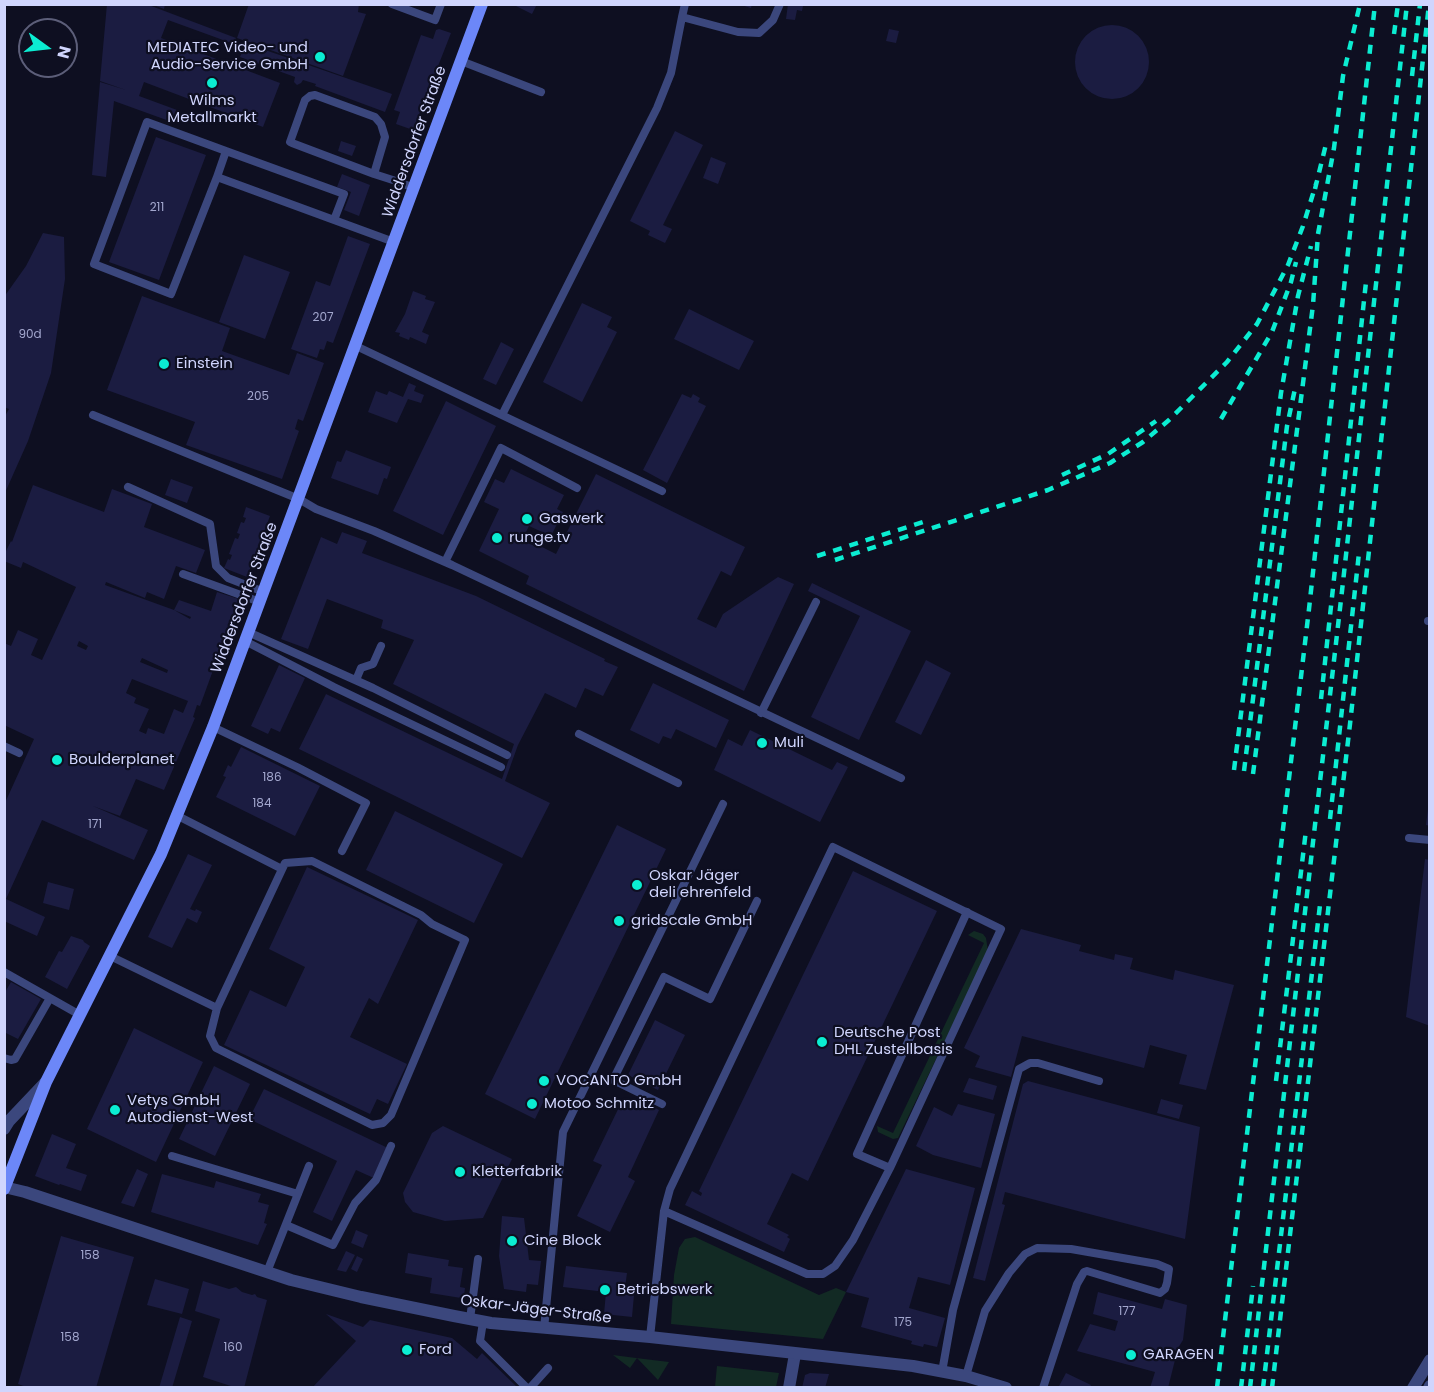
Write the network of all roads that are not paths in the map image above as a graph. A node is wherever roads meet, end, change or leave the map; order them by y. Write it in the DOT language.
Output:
graph roads {
  1 [pos="392,4"];
  2 [pos="441,4"];
  3 [pos="482,4"];
  4 [pos="685,4"];
  5 [pos="780,4"];
  6 [pos="682,17"];
  7 [pos="461,61"];
  8 [pos="541,92"];
  9 [pos="226,151"];
  10 [pos="374,174"];
  11 [pos="217,177"];
  12 [pos="414,188"];
  13 [pos="334,220"];
  14 [pos="394,242"];
  15 [pos="356,346"];
  16 [pos="502,415"];
  17 [pos="93,416"];
  18 [pos="128,487"];
  19 [pos="577,488"];
  20 [pos="662,491"];
  21 [pos="299,499"];
  22 [pos="445,562"];
  23 [pos="183,574"];
  24 [pos="262,597"];
  25 [pos="816,602"];
  26 [pos="247,637"];
  27 [pos="381,646"];
  28 [pos="356,680"];
  29 [pos="761,713"];
  30 [pos="213,727"];
  31 [pos="579,734"];
  32 [pos="4,746"];
  33 [pos="19,753"];
  34 [pos="507,755"];
  35 [pos="501,767"];
  36 [pos="901,778"];
  37 [pos="678,783"];
  38 [pos="723,804"];
  39 [pos="176,815"];
  40 [pos="1409,838"];
  41 [pos="1430,840"];
  42 [pos="342,851"];
  43 [pos="282,869"];
  44 [pos="757,902"];
  45 [pos="967,912"];
  46 [pos="110,956"];
  47 [pos="4,972"];
  48 [pos="50,998"];
  49 [pos="217,1008"];
  50 [pos="80,1015"];
  51 [pos="4,1058"];
  52 [pos="1099,1080"];
  53 [pos="46,1082"];
  54 [pos="662,1104"];
  55 [pos="5,1128"];
  56 [pos="392,1146"];
  57 [pos="172,1156"];
  58 [pos="309,1166"];
  59 [pos="890,1168"];
  60 [pos="5,1188"];
  61 [pos="298,1194"];
  62 [pos="664,1211"];
  63 [pos="286,1225"];
  64 [pos="478,1259"];
  65 [pos="267,1272"];
  66 [pos="470,1319"];
  67 [pos="483,1322"];
  68 [pos="544,1329"];
  69 [pos="650,1337"];
  70 [pos="795,1354"];
  71 [pos="1430,1360"];
  72 [pos="548,1368"];
  73 [pos="942,1372"];
  74 [pos="966,1376"];
  75 [pos="528,1388"];
  76 [pos="789,1388"];
  77 [pos="1006,1388"];
  78 [pos="1043,1388"];
  79 [pos="1413,1388"];
  1 -- 2 [label="lane"];
  3 -- 7 [label="main road, Widdersdorfer Straße"];
  4 -- 6 [label="lane"];
  5 -- 6 [label="lane"];
  6 -- 16 [label="lane"];
  7 -- 8 [label="lane"];
  7 -- 12 [label="main road, Widdersdorfer Straße"];
  9 -- 11 [label="lane"];
  9 -- 11 [label="lane"];
  9 -- 13 [label="lane"];
  10 -- 10 [label="lane"];
  10 -- 12 [label="lane"];
  11 -- 13 [label="lane"];
  12 -- 14 [label="main road, Widdersdorfer Straße"];
  13 -- 14 [label="lane"];
  14 -- 15 [label="main road, Widdersdorfer Straße"];
  15 -- 16 [label="lane"];
  15 -- 21 [label="main road, Widdersdorfer Straße"];
  16 -- 20 [label="lane"];
  17 -- 21 [label="lane"];
  18 -- 24 [label="lane"];
  19 -- 22 [label="lane"];
  21 -- 22 [label="lane"];
  21 -- 24 [label="main road, Widdersdorfer Straße"];
  22 -- 29 [label="lane"];
  23 -- 24 [label="lane"];
  24 -- 26 [label="main road, Widdersdorfer Straße"];
  25 -- 29 [label="lane"];
  26 -- 28 [label="lane"];
  26 -- 30 [label="main road, Widdersdorfer Straße"];
  26 -- 35 [label="lane"];
  27 -- 28 [label="lane"];
  28 -- 34 [label="lane"];
  29 -- 36 [label="lane"];
  30 -- 39 [label="main road, Widdersdorfer Straße"];
  30 -- 42 [label="lane"];
  31 -- 37 [label="lane"];
  32 -- 33 [label="lane"];
  38 -- 68 [label="lane"];
  39 -- 43 [label="lane"];
  39 -- 46 [label="main road, Widdersdorfer Straße"];
  40 -- 41 [label="lane"];
  43 -- 49 [label="lane"];
  43 -- 49 [label="lane"];
  44 -- 54 [label="lane"];
  45 -- 59 [label="lane"];
  45 -- 59 [label="lane"];
  45 -- 62 [label="lane"];
  46 -- 49 [label="lane"];
  46 -- 50 [label="main road, Widdersdorfer Straße"];
  47 -- 48 [label="lane"];
  48 -- 50 [label="lane"];
  48 -- 51 [label="lane"];
  50 -- 53 [label="main road, Widdersdorfer Straße"];
  52 -- 73 [label="lane"];
  53 -- 55 [label="street"];
  53 -- 60 [label="main road, Widdersdorfer Straße"];
  56 -- 63 [label="lane"];
  57 -- 61 [label="lane"];
  58 -- 61 [label="lane"];
  59 -- 62 [label="lane"];
  60 -- 65 [label="street, Oskar-Jäger-Straße"];
  61 -- 63 [label="lane"];
  62 -- 69 [label="lane"];
  63 -- 65 [label="lane"];
  64 -- 66 [label="lane"];
  65 -- 66 [label="street, Oskar-Jäger-Straße"];
  66 -- 67 [label="street, Oskar-Jäger-Straße"];
  67 -- 68 [label="street, Oskar-Jäger-Straße"];
  67 -- 75 [label="lane"];
  68 -- 69 [label="street, Oskar-Jäger-Straße"];
  69 -- 70 [label="street, Oskar-Jäger-Straße"];
  70 -- 73 [label="street, Oskar-Jäger-Straße"];
  70 -- 76 [label="street"];
  71 -- 79 [label="street"];
  72 -- 75 [label="lane"];
  73 -- 74 [label="street, Oskar-Jäger-Straße"];
  74 -- 77 [label="street, Oskar-Jäger-Straße"];
  74 -- 78 [label="lane"];
}
